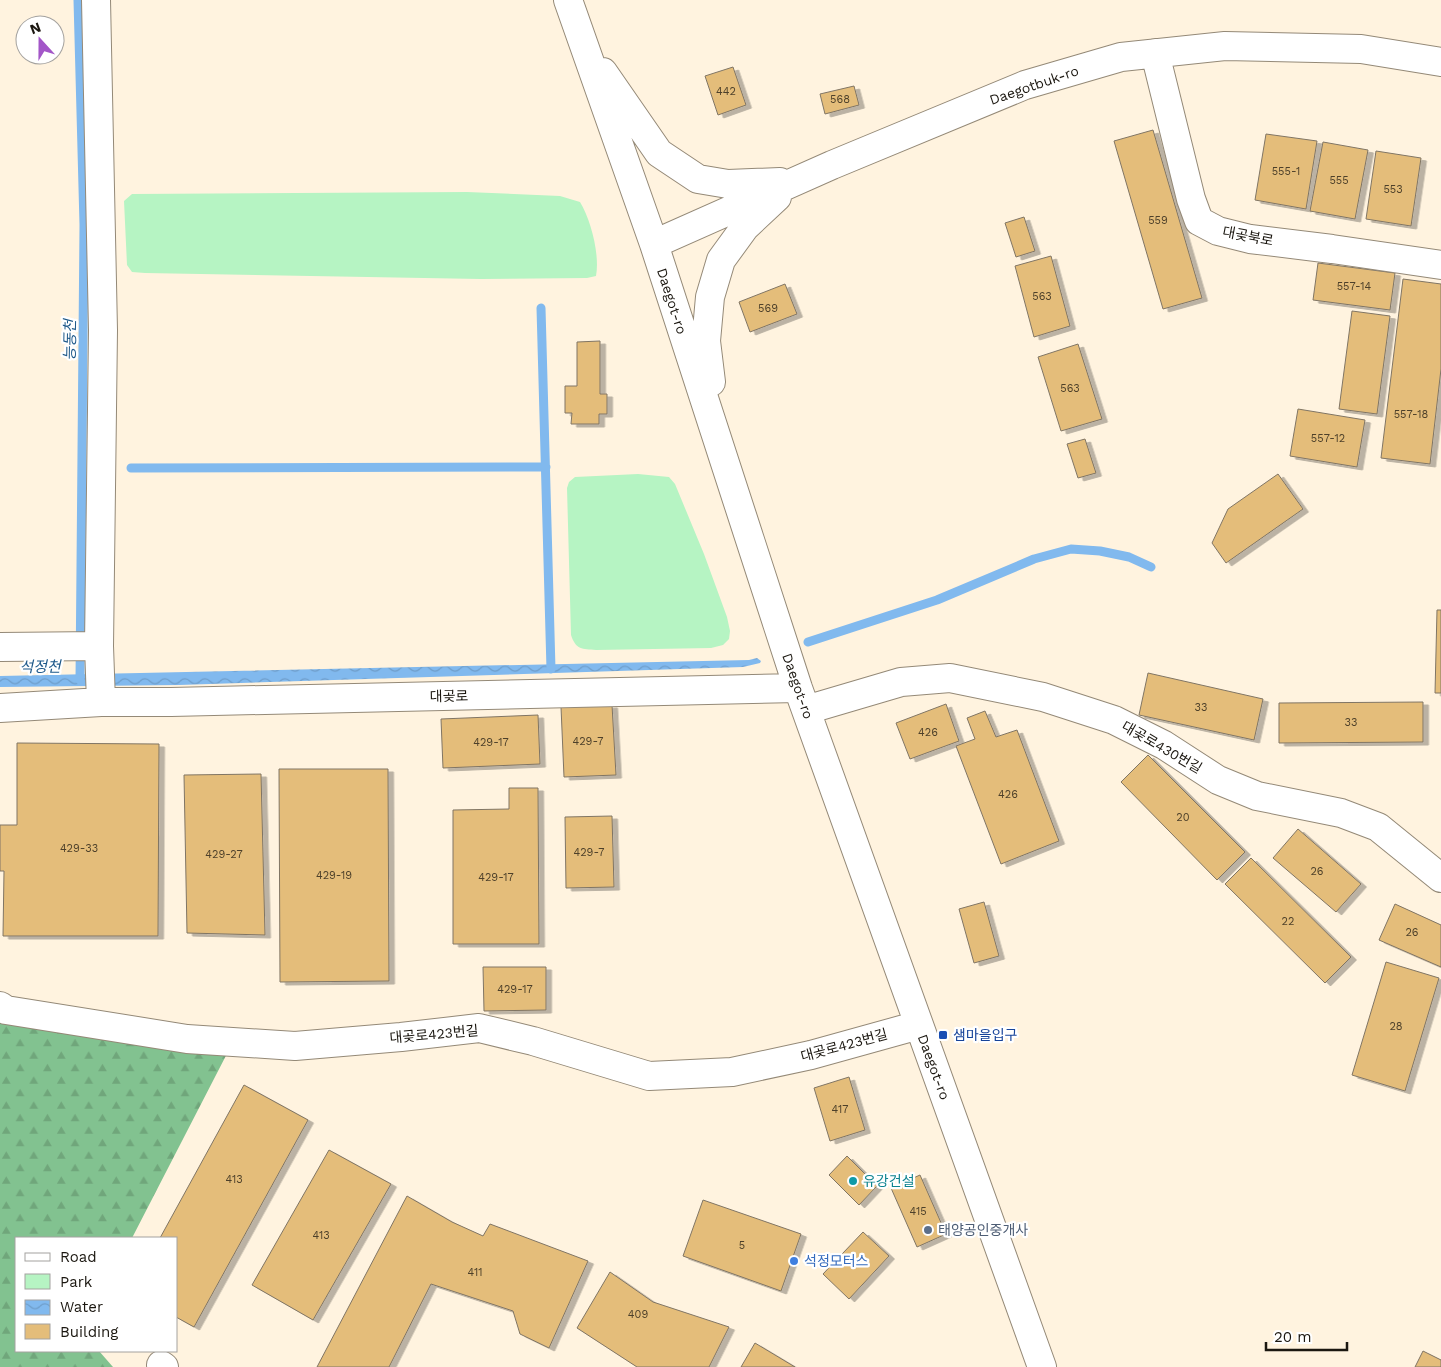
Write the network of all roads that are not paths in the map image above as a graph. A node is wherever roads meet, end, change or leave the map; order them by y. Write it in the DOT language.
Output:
graph roads {
  1 [pos="96,0"];
  2 [pos="568,0"];
  3 [pos="582,39"];
  4 [pos="1155,53"];
  5 [pos="1441,62"];
  6 [pos="794,182"];
  7 [pos="654,244"];
  8 [pos="1441,265"];
  9 [pos="718,444"];
  10 [pos="0,648"];
  11 [pos="90,650"];
  12 [pos="100,699"];
  13 [pos="802,699"];
  14 [pos="0,708"];
  15 [pos="1441,878"];
  16 [pos="0,1006"];
  17 [pos="919,1025"];
  18 [pos="1042,1367"];
  1 -- 11 [label="street"];
  2 -- 3 [label="street, Daegot-ro"];
  3 -- 6 [label="street"];
  3 -- 7 [label="street, Daegot-ro"];
  4 -- 5 [label="street, Daegotbuk-ro"];
  4 -- 6 [label="street, Daegotbuk-ro"];
  4 -- 8 [label="street, 대곶북로"];
  6 -- 7 [label="street, Daegotbuk-ro"];
  6 -- 9 [label="street"];
  7 -- 9 [label="street, Daegot-ro"];
  9 -- 13 [label="street, Daegot-ro"];
  10 -- 11 [label="street"];
  11 -- 12 [label="street"];
  12 -- 13 [label="street, 대곶로"];
  12 -- 14 [label="street, 대곶로"];
  13 -- 15 [label="street, 대곶로430번길"];
  13 -- 17 [label="street, Daegot-ro"];
  16 -- 17 [label="street, 대곶로423번길"];
  17 -- 18 [label="street, Daegot-ro"];
}
